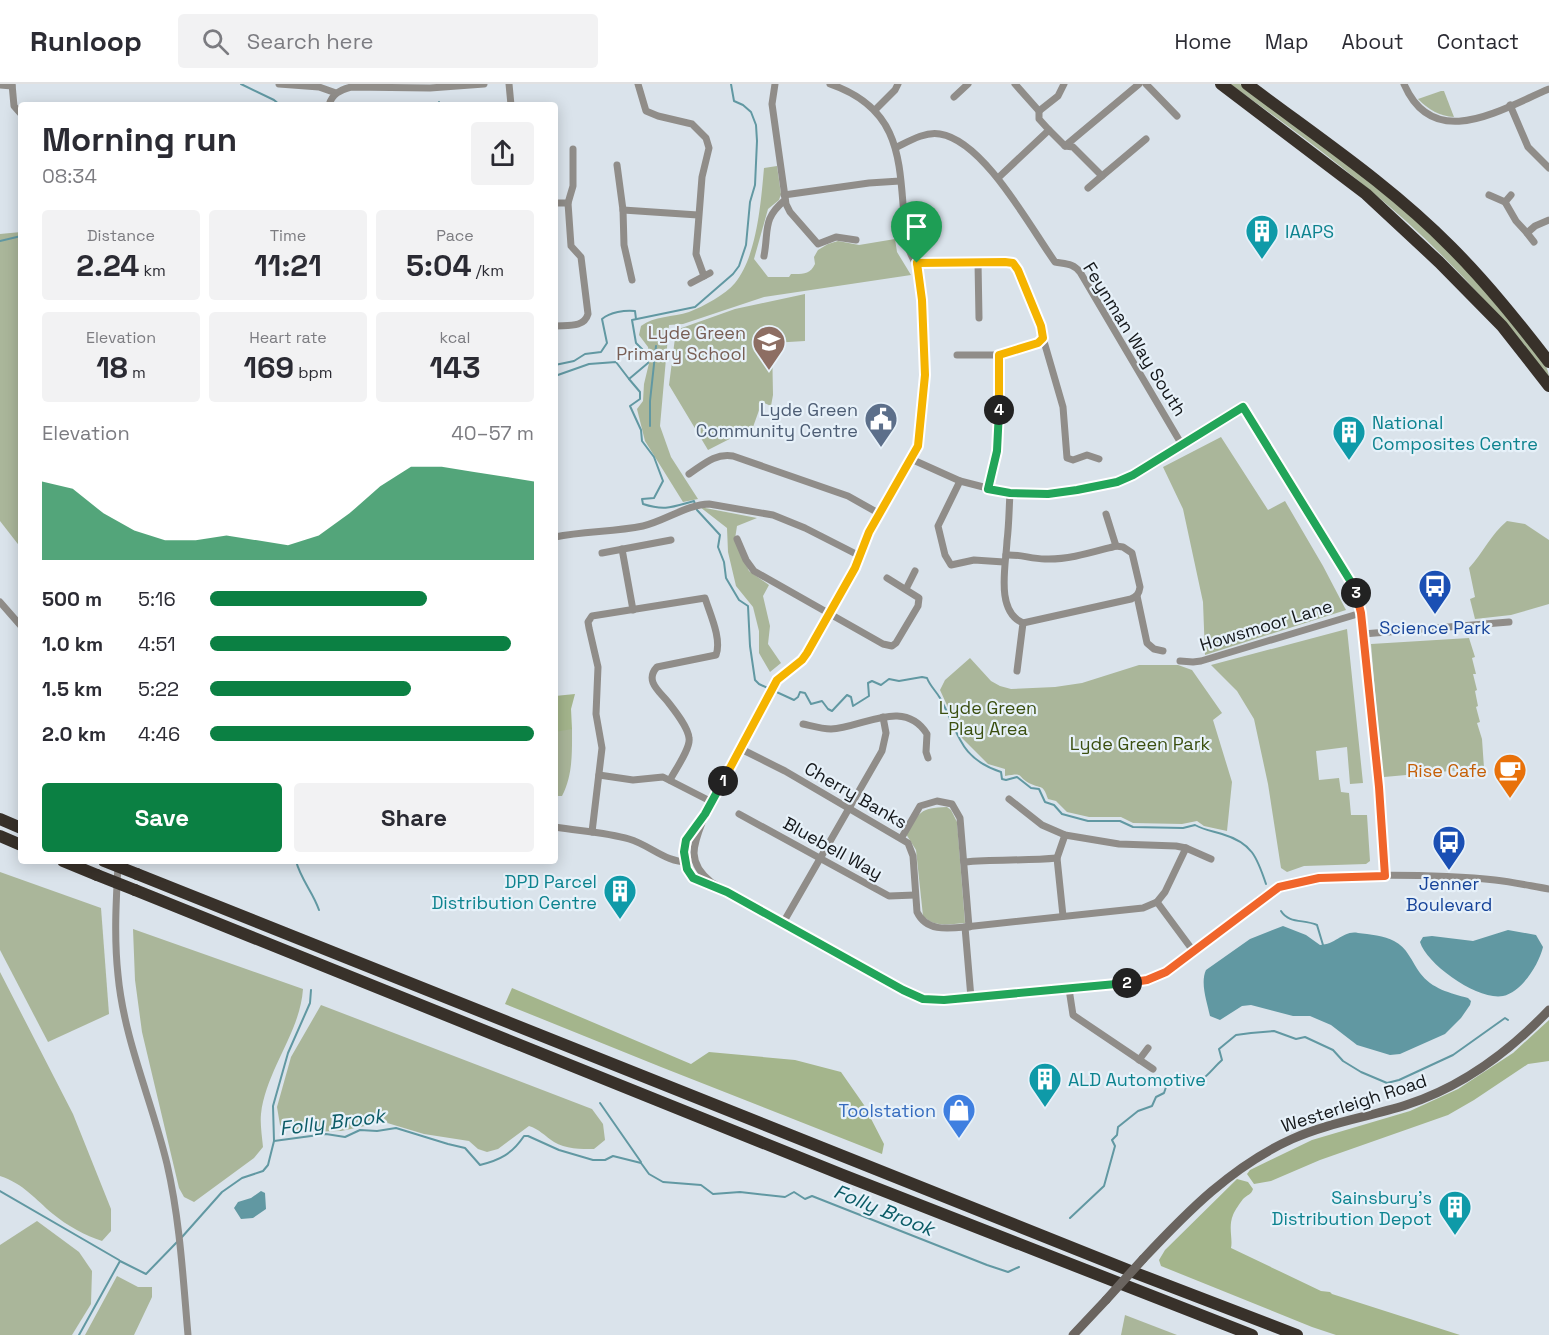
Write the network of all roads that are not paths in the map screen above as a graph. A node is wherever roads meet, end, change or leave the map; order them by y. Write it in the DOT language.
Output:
graph roads {
  1 [pos="279,84"];
  2 [pos="331,84"];
  3 [pos="484,84"];
  4 [pos="509,84"];
  5 [pos="638,84"];
  6 [pos="775,84"];
  7 [pos="830,84"];
  8 [pos="898,84"];
  9 [pos="968,84"];
  10 [pos="1015,84"];
  11 [pos="1064,84"];
  12 [pos="1138,84"];
  13 [pos="1146,84"];
  14 [pos="1221,84"];
  15 [pos="1247,84"];
  16 [pos="1404,84"];
  17 [pos="0,85"];
  18 [pos="12,85"];
  19 [pos="1549,89"];
  20 [pos="336,93"];
  21 [pos="954,97"];
  22 [pos="331,102"];
  23 [pos="511,102"];
  24 [pos="1510,105"];
  25 [pos="18,110"];
  26 [pos="875,110"];
  27 [pos="1039,111"];
  28 [pos="1178,116"];
  29 [pos="1049,130"];
  30 [pos="1146,139"];
  31 [pos="1065,146"];
  32 [pos="897,147"];
  33 [pos="573,149"];
  34 [pos="617,165"];
  35 [pos="1549,168"];
  36 [pos="1102,176"];
  37 [pos="998,178"];
  38 [pos="900,181"];
  39 [pos="1088,188"];
  40 [pos="1489,195"];
  41 [pos="1511,195"];
  42 [pos="785,198"];
  43 [pos="1505,202"];
  44 [pos="558,203"];
  45 [pos="568,203"];
  46 [pos="623,210"];
  47 [pos="698,215"];
  48 [pos="1549,220"];
  49 [pos="1527,233"];
  50 [pos="856,240"];
  51 [pos="1534,242"];
  52 [pos="818,244"];
  53 [pos="813,253"];
  54 [pos="764,256"];
  55 [pos="978,262"];
  56 [pos="917,263"];
  57 [pos="632,280"];
  58 [pos="691,283"];
  59 [pos="979,318"];
  60 [pos="558,326"];
  61 [pos="1043,338"];
  62 [pos="957,355"];
  63 [pos="999,355"];
  64 [pos="1549,362"];
  65 [pos="1549,386"];
  66 [pos="1182,445"];
  67 [pos="911,459"];
  68 [pos="1099,459"];
  69 [pos="689,474"];
  70 [pos="960,481"];
  71 [pos="988,489"];
  72 [pos="1010,493"];
  73 [pos="880,513"];
  74 [pos="1106,514"];
  75 [pos="558,536"];
  76 [pos="737,539"];
  77 [pos="671,540"];
  78 [pos="1116,546"];
  79 [pos="622,549"];
  80 [pos="603,553"];
  81 [pos="860,556"];
  82 [pos="1005,558"];
  83 [pos="915,571"];
  84 [pos="887,578"];
  85 [pos="906,589"];
  86 [pos="1137,596"];
  87 [pos="0,602"];
  88 [pos="633,610"];
  89 [pos="1361,613"];
  90 [pos="830,614"];
  91 [pos="1509,622"];
  92 [pos="18,623"];
  93 [pos="1023,623"];
  94 [pos="1363,633"];
  95 [pos="1162,651"];
  96 [pos="1180,661"];
  97 [pos="1017,671"];
  98 [pos="883,717"];
  99 [pos="803,724"];
  100 [pos="741,749"];
  101 [pos="928,758"];
  102 [pos="599,775"];
  103 [pos="670,780"];
  104 [pos="1009,799"];
  105 [pos="712,802"];
  106 [pos="848,808"];
  107 [pos="705,814"];
  108 [pos="739,814"];
  109 [pos="0,819"];
  110 [pos="18,827"];
  111 [pos="558,827"];
  112 [pos="592,832"];
  113 [pos="1065,835"];
  114 [pos="0,836"];
  115 [pos="902,837"];
  116 [pos="18,843"];
  117 [pos="1186,848"];
  118 [pos="693,851"];
  119 [pos="684,852"];
  120 [pos="662,856"];
  121 [pos="819,858"];
  122 [pos="1057,858"];
  123 [pos="1211,860"];
  124 [pos="695,861"];
  125 [pos="686,862"];
  126 [pos="964,862"];
  127 [pos="71,864"];
  128 [pos="112,864"];
  129 [pos="119,864"];
  130 [pos="1385,876"];
  131 [pos="1538,887"];
  132 [pos="1549,889"];
  133 [pos="727,892"];
  134 [pos="1549,894"];
  135 [pos="915,895"];
  136 [pos="1157,902"];
  137 [pos="1063,916"];
  138 [pos="783,923"];
  139 [pos="967,927"];
  140 [pos="1194,952"];
  141 [pos="1069,988"];
  142 [pos="971,998"];
  143 [pos="1549,1010"];
  144 [pos="1148,1048"];
  145 [pos="1139,1060"];
  146 [pos="1153,1069"];
  147 [pos="188,1335"];
  148 [pos="1073,1335"];
  149 [pos="1252,1335"];
  150 [pos="1297,1335"];
  1 -- 20 [label="street"];
  2 -- 20 [label="street"];
  3 -- 20 [label="street"];
  4 -- 23 [label="street"];
  5 -- 47 [label="street"];
  6 -- 42 [label="street"];
  7 -- 26 [label="street"];
  8 -- 26 [label="street"];
  9 -- 21 [label="street"];
  10 -- 27 [label="street"];
  11 -- 27 [label="street"];
  12 -- 31 [label="street"];
  13 -- 28 [label="street"];
  14 -- 65 [label="highway"];
  15 -- 64 [label="highway"];
  16 -- 24 [label="street"];
  17 -- 18 [label="street"];
  18 -- 25 [label="street"];
  19 -- 24 [label="street"];
  20 -- 22 [label="street"];
  24 -- 35 [label="street"];
  26 -- 32 [label="street"];
  27 -- 29 [label="street"];
  29 -- 31 [label="street"];
  29 -- 37 [label="street"];
  30 -- 36 [label="street"];
  31 -- 36 [label="street"];
  32 -- 37 [label="street"];
  32 -- 38 [label="street"];
  33 -- 45 [label="street"];
  34 -- 46 [label="street"];
  36 -- 39 [label="street"];
  37 -- 66 [label="street, Feynman Way South"];
  38 -- 42 [label="street"];
  38 -- 56 [label="street"];
  40 -- 43 [label="street"];
  41 -- 43 [label="street"];
  42 -- 52 [label="street"];
  42 -- 54 [label="street"];
  43 -- 49 [label="street"];
  44 -- 45 [label="street"];
  45 -- 60 [label="street"];
  46 -- 47 [label="street"];
  46 -- 57 [label="street"];
  47 -- 58 [label="street"];
  48 -- 49 [label="street"];
  49 -- 51 [label="street"];
  50 -- 52 [label="street"];
  52 -- 53 [label="street"];
  55 -- 56 [label="street"];
  55 -- 59 [label="street"];
  55 -- 61 [label="street"];
  56 -- 67 [label="street"];
  61 -- 63 [label="street"];
  61 -- 68 [label="street"];
  62 -- 63 [label="street"];
  63 -- 71 [label="street"];
  66 -- 72 [label="street"];
  66 -- 89 [label="street"];
  67 -- 70 [label="street"];
  67 -- 73 [label="street"];
  69 -- 73 [label="street"];
  70 -- 71 [label="street"];
  70 -- 82 [label="street"];
  71 -- 72 [label="street"];
  72 -- 82 [label="street"];
  73 -- 81 [label="street"];
  74 -- 78 [label="street"];
  75 -- 81 [label="street"];
  76 -- 90 [label="street"];
  77 -- 79 [label="street"];
  78 -- 82 [label="street"];
  78 -- 86 [label="street"];
  79 -- 80 [label="street"];
  79 -- 88 [label="street"];
  81 -- 90 [label="street"];
  82 -- 93 [label="street"];
  83 -- 85 [label="street"];
  84 -- 85 [label="street"];
  85 -- 90 [label="street"];
  86 -- 93 [label="street"];
  86 -- 95 [label="street"];
  87 -- 92 [label="street"];
  88 -- 102 [label="street"];
  88 -- 103 [label="street"];
  89 -- 94 [label="street"];
  89 -- 96 [label="street, Howsmoor Lane"];
  90 -- 100 [label="street"];
  91 -- 94 [label="street"];
  93 -- 97 [label="street"];
  94 -- 130 [label="street"];
  98 -- 99 [label="street"];
  98 -- 101 [label="street"];
  98 -- 106 [label="street"];
  100 -- 105 [label="street"];
  100 -- 106 [label="street, Cherry Banks"];
  102 -- 103 [label="street"];
  102 -- 112 [label="street"];
  103 -- 105 [label="street"];
  104 -- 113 [label="street"];
  105 -- 107 [label="street"];
  106 -- 115 [label="street, Cherry Banks"];
  106 -- 121 [label="street"];
  107 -- 118 [label="street"];
  107 -- 119 [label="street"];
  108 -- 121 [label="street, Bluebell Way"];
  109 -- 110 [label="highway"];
  111 -- 112 [label="street"];
  112 -- 120 [label="street"];
  113 -- 117 [label="street"];
  113 -- 122 [label="street"];
  114 -- 116 [label="highway"];
  115 -- 126 [label="street"];
  115 -- 135 [label="street, Cherry Banks"];
  117 -- 123 [label="street"];
  117 -- 136 [label="street"];
  118 -- 119 [label="street"];
  118 -- 124 [label="street"];
  119 -- 120 [label="street"];
  119 -- 125 [label="street"];
  120 -- 125 [label="street"];
  121 -- 135 [label="street, Bluebell Way"];
  121 -- 138 [label="street"];
  122 -- 126 [label="street"];
  122 -- 137 [label="street"];
  124 -- 125 [label="street"];
  124 -- 133 [label="street"];
  125 -- 133 [label="street"];
  126 -- 139 [label="street"];
  127 -- 149 [label="highway, bridge"];
  128 -- 150 [label="highway, bridge"];
  129 -- 147 [label="street"];
  130 -- 131 [label="street"];
  130 -- 140 [label="street"];
  131 -- 132 [label="street"];
  131 -- 134 [label="street"];
  133 -- 138 [label="street"];
  135 -- 139 [label="street, Cherry Banks"];
  136 -- 137 [label="street, Cherry Banks"];
  136 -- 140 [label="street"];
  137 -- 139 [label="street, Cherry Banks"];
  138 -- 142 [label="street"];
  139 -- 142 [label="street"];
  140 -- 141 [label="street"];
  141 -- 142 [label="street"];
  141 -- 145 [label="street"];
  143 -- 148 [label="street, Westerleigh Road, bridge"];
  144 -- 145 [label="street"];
  145 -- 146 [label="street"];
}
